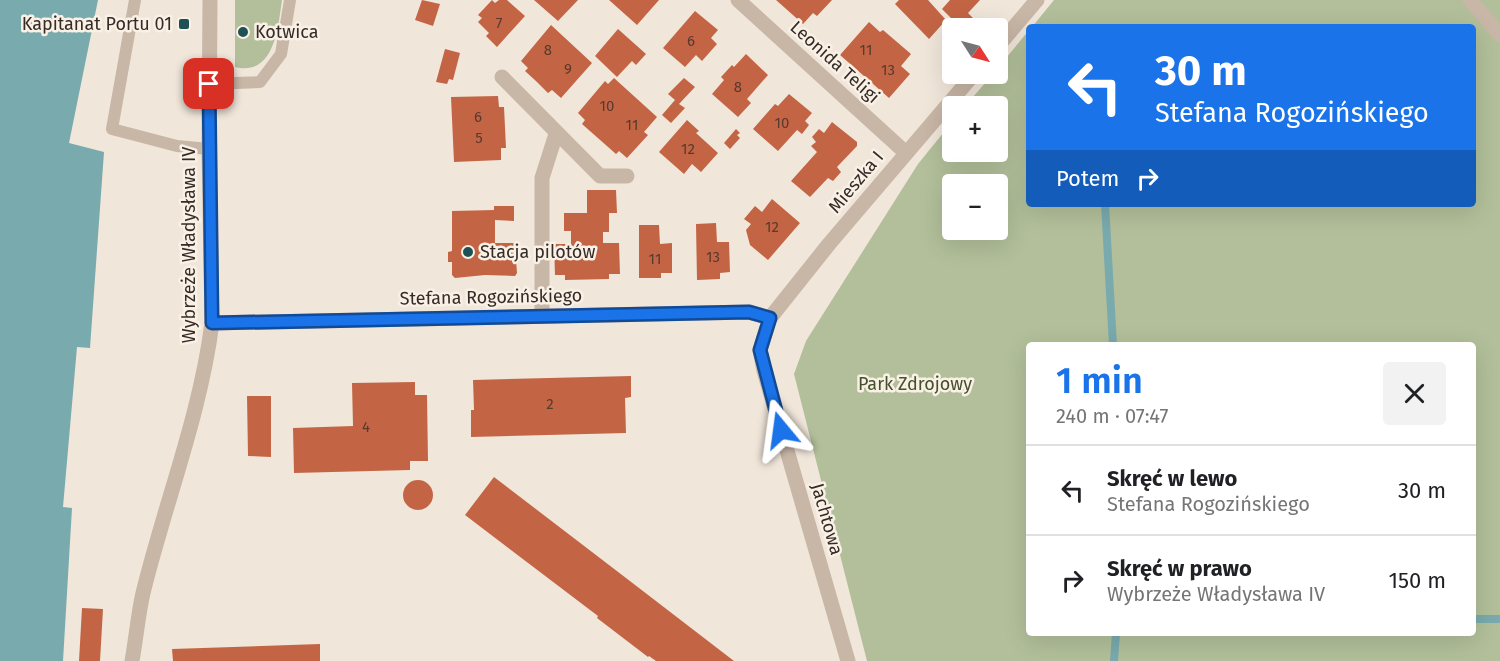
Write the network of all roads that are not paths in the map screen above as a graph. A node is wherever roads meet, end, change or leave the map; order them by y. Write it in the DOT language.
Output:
graph roads {
  1 [pos="135,0"];
  2 [pos="210,0"];
  3 [pos="290,0"];
  4 [pos="738,0"];
  5 [pos="1037,0"];
  6 [pos="1470,0"];
  7 [pos="1008,34"];
  8 [pos="1500,34"];
  9 [pos="502,77"];
  10 [pos="209,84"];
  11 [pos="965,84"];
  12 [pos="556,134"];
  13 [pos="208,149"];
  14 [pos="906,153"];
  15 [pos="627,176"];
  16 [pos="542,316"];
  17 [pos="770,318"];
  18 [pos="212,323"];
  19 [pos="132,661"];
  20 [pos="848,661"];
  1 -- 13 [label="lane"];
  2 -- 10 [label="street, Wybrzeże Władysława IV"];
  3 -- 10 [label="lane"];
  4 -- 14 [label="street, Leonida Teligi"];
  5 -- 7 [label="street"];
  6 -- 8 [label="street"];
  9 -- 12 [label="street"];
  10 -- 13 [label="street, Wybrzeże Władysława IV"];
  11 -- 14 [label="street, Mieszka I"];
  12 -- 15 [label="street"];
  12 -- 16 [label="street"];
  13 -- 18 [label="street, Wybrzeże Władysława IV"];
  14 -- 17 [label="street, Mieszka I"];
  16 -- 17 [label="street, Stefana Rogozińskiego"];
  16 -- 18 [label="street, Stefana Rogozińskiego"];
  17 -- 20 [label="street, Jachtowa"];
  18 -- 19 [label="street, Wybrzeże Władysława IV"];
}
